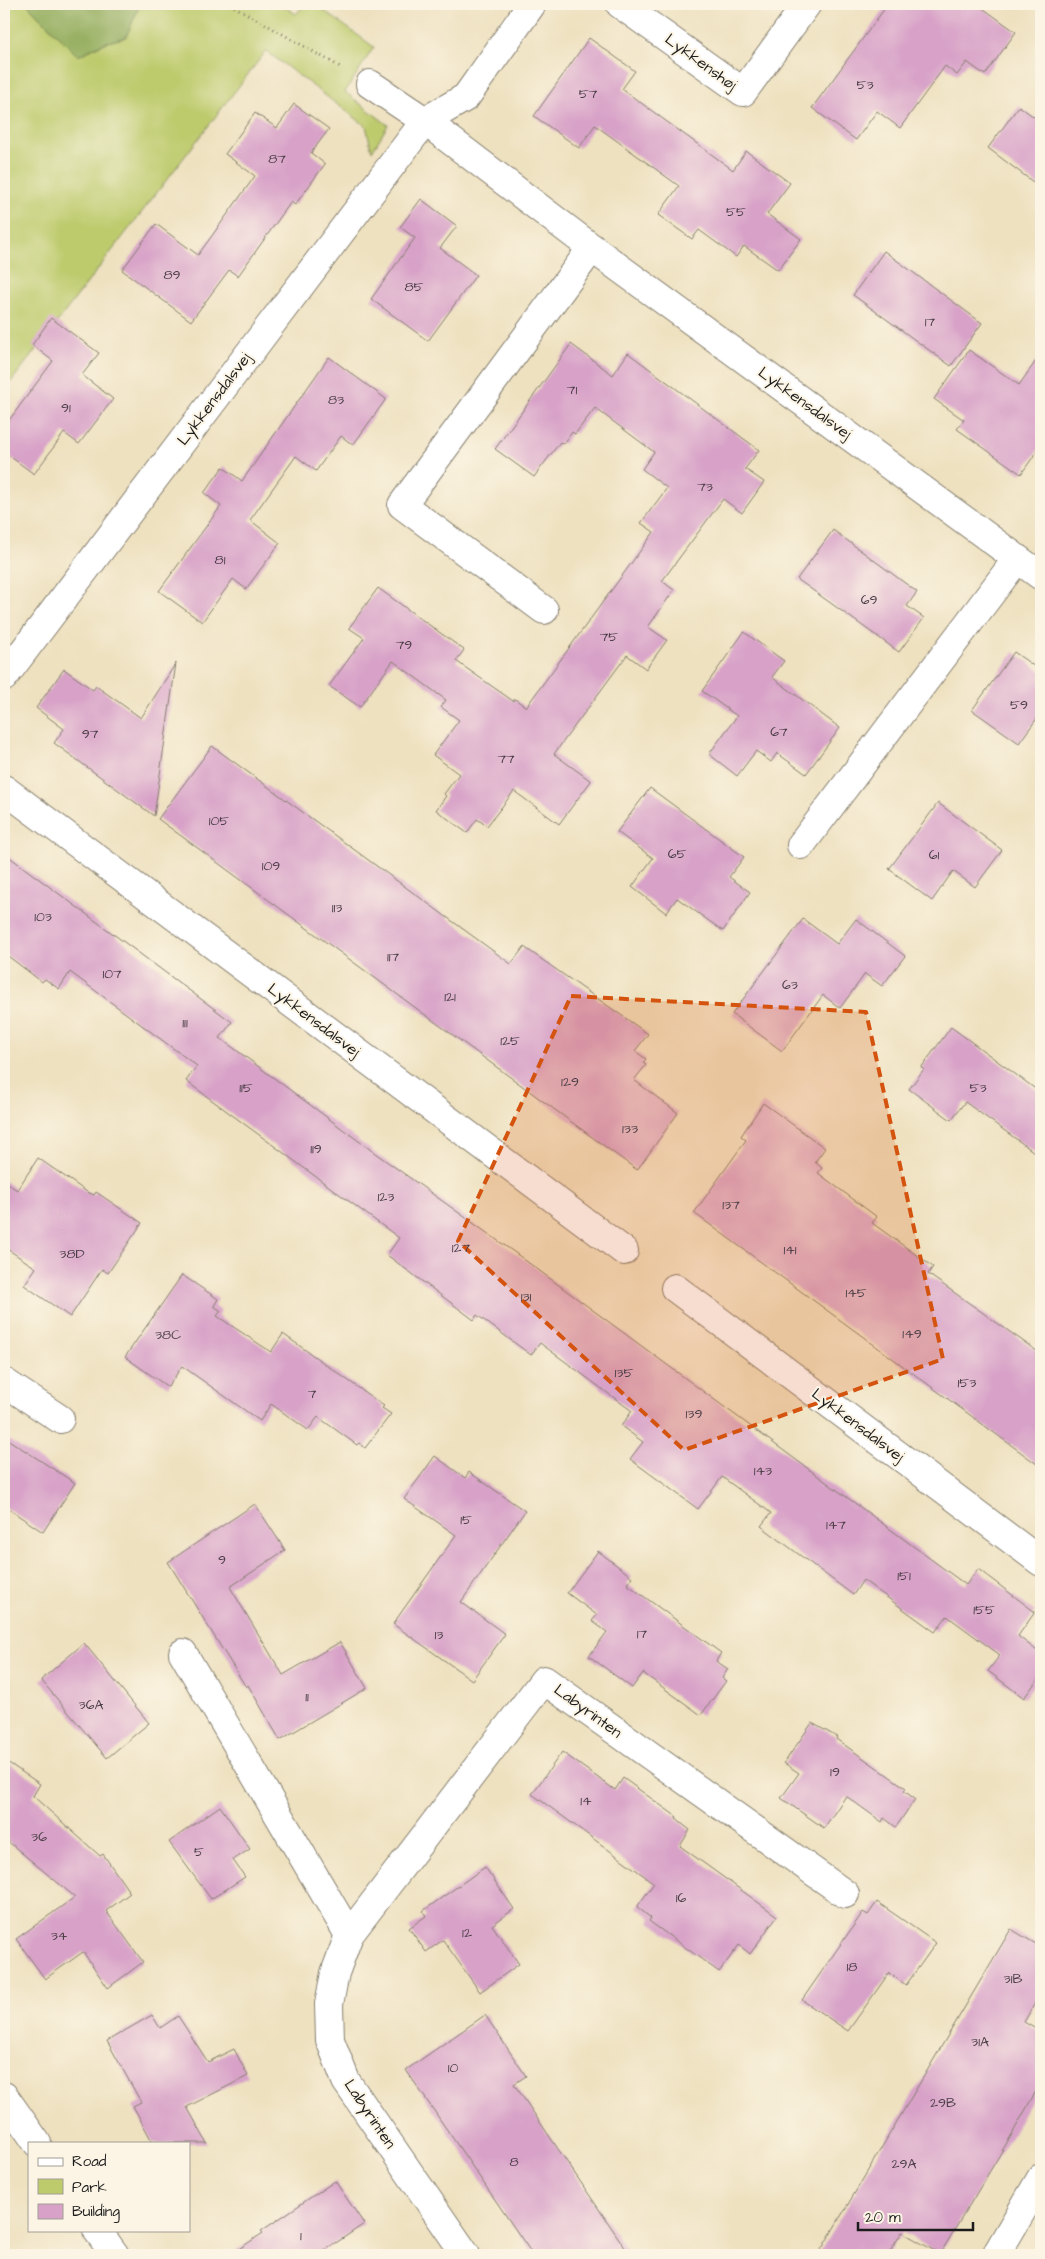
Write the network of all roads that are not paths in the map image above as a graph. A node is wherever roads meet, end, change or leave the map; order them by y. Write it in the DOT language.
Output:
graph roads {
  1 [pos="532,4"];
  2 [pos="620,4"];
  3 [pos="807,4"];
  4 [pos="370,84"];
  5 [pos="425,121"];
  6 [pos="592,248"];
  7 [pos="1017,559"];
  8 [pos="1041,576"];
  9 [pos="544,610"];
  10 [pos="4,677"];
  11 [pos="4,789"];
  12 [pos="801,845"];
  13 [pos="624,1251"];
  14 [pos="675,1288"];
  15 [pos="4,1382"];
  16 [pos="60,1419"];
  17 [pos="1041,1562"];
  18 [pos="183,1653"];
  19 [pos="845,1894"];
  20 [pos="349,1935"];
  21 [pos="4,2096"];
  22 [pos="36,2142"];
  23 [pos="1041,2178"];
  24 [pos="99,2232"];
  25 [pos="460,2253"];
  26 [pos="115,2255"];
  27 [pos="996,2255"];
  1 -- 5 [label="street"];
  2 -- 3 [label="street, Lykkenshøj"];
  4 -- 5 [label="street, Lykkensdalsvej"];
  5 -- 6 [label="street, Lykkensdalsvej"];
  5 -- 10 [label="street, Lykkensdalsvej"];
  6 -- 7 [label="street, Lykkensdalsvej"];
  6 -- 9 [label="street"];
  7 -- 8 [label="street, Lykkensdalsvej"];
  7 -- 12 [label="street"];
  11 -- 13 [label="street, Lykkensdalsvej"];
  14 -- 17 [label="street, Lykkensdalsvej"];
  15 -- 16 [label="street"];
  18 -- 20 [label="street"];
  19 -- 20 [label="street, Labyrinten"];
  20 -- 25 [label="street, Labyrinten"];
  21 -- 22 [label="street"];
  23 -- 27 [label="street"];
  24 -- 26 [label="street"];
}
